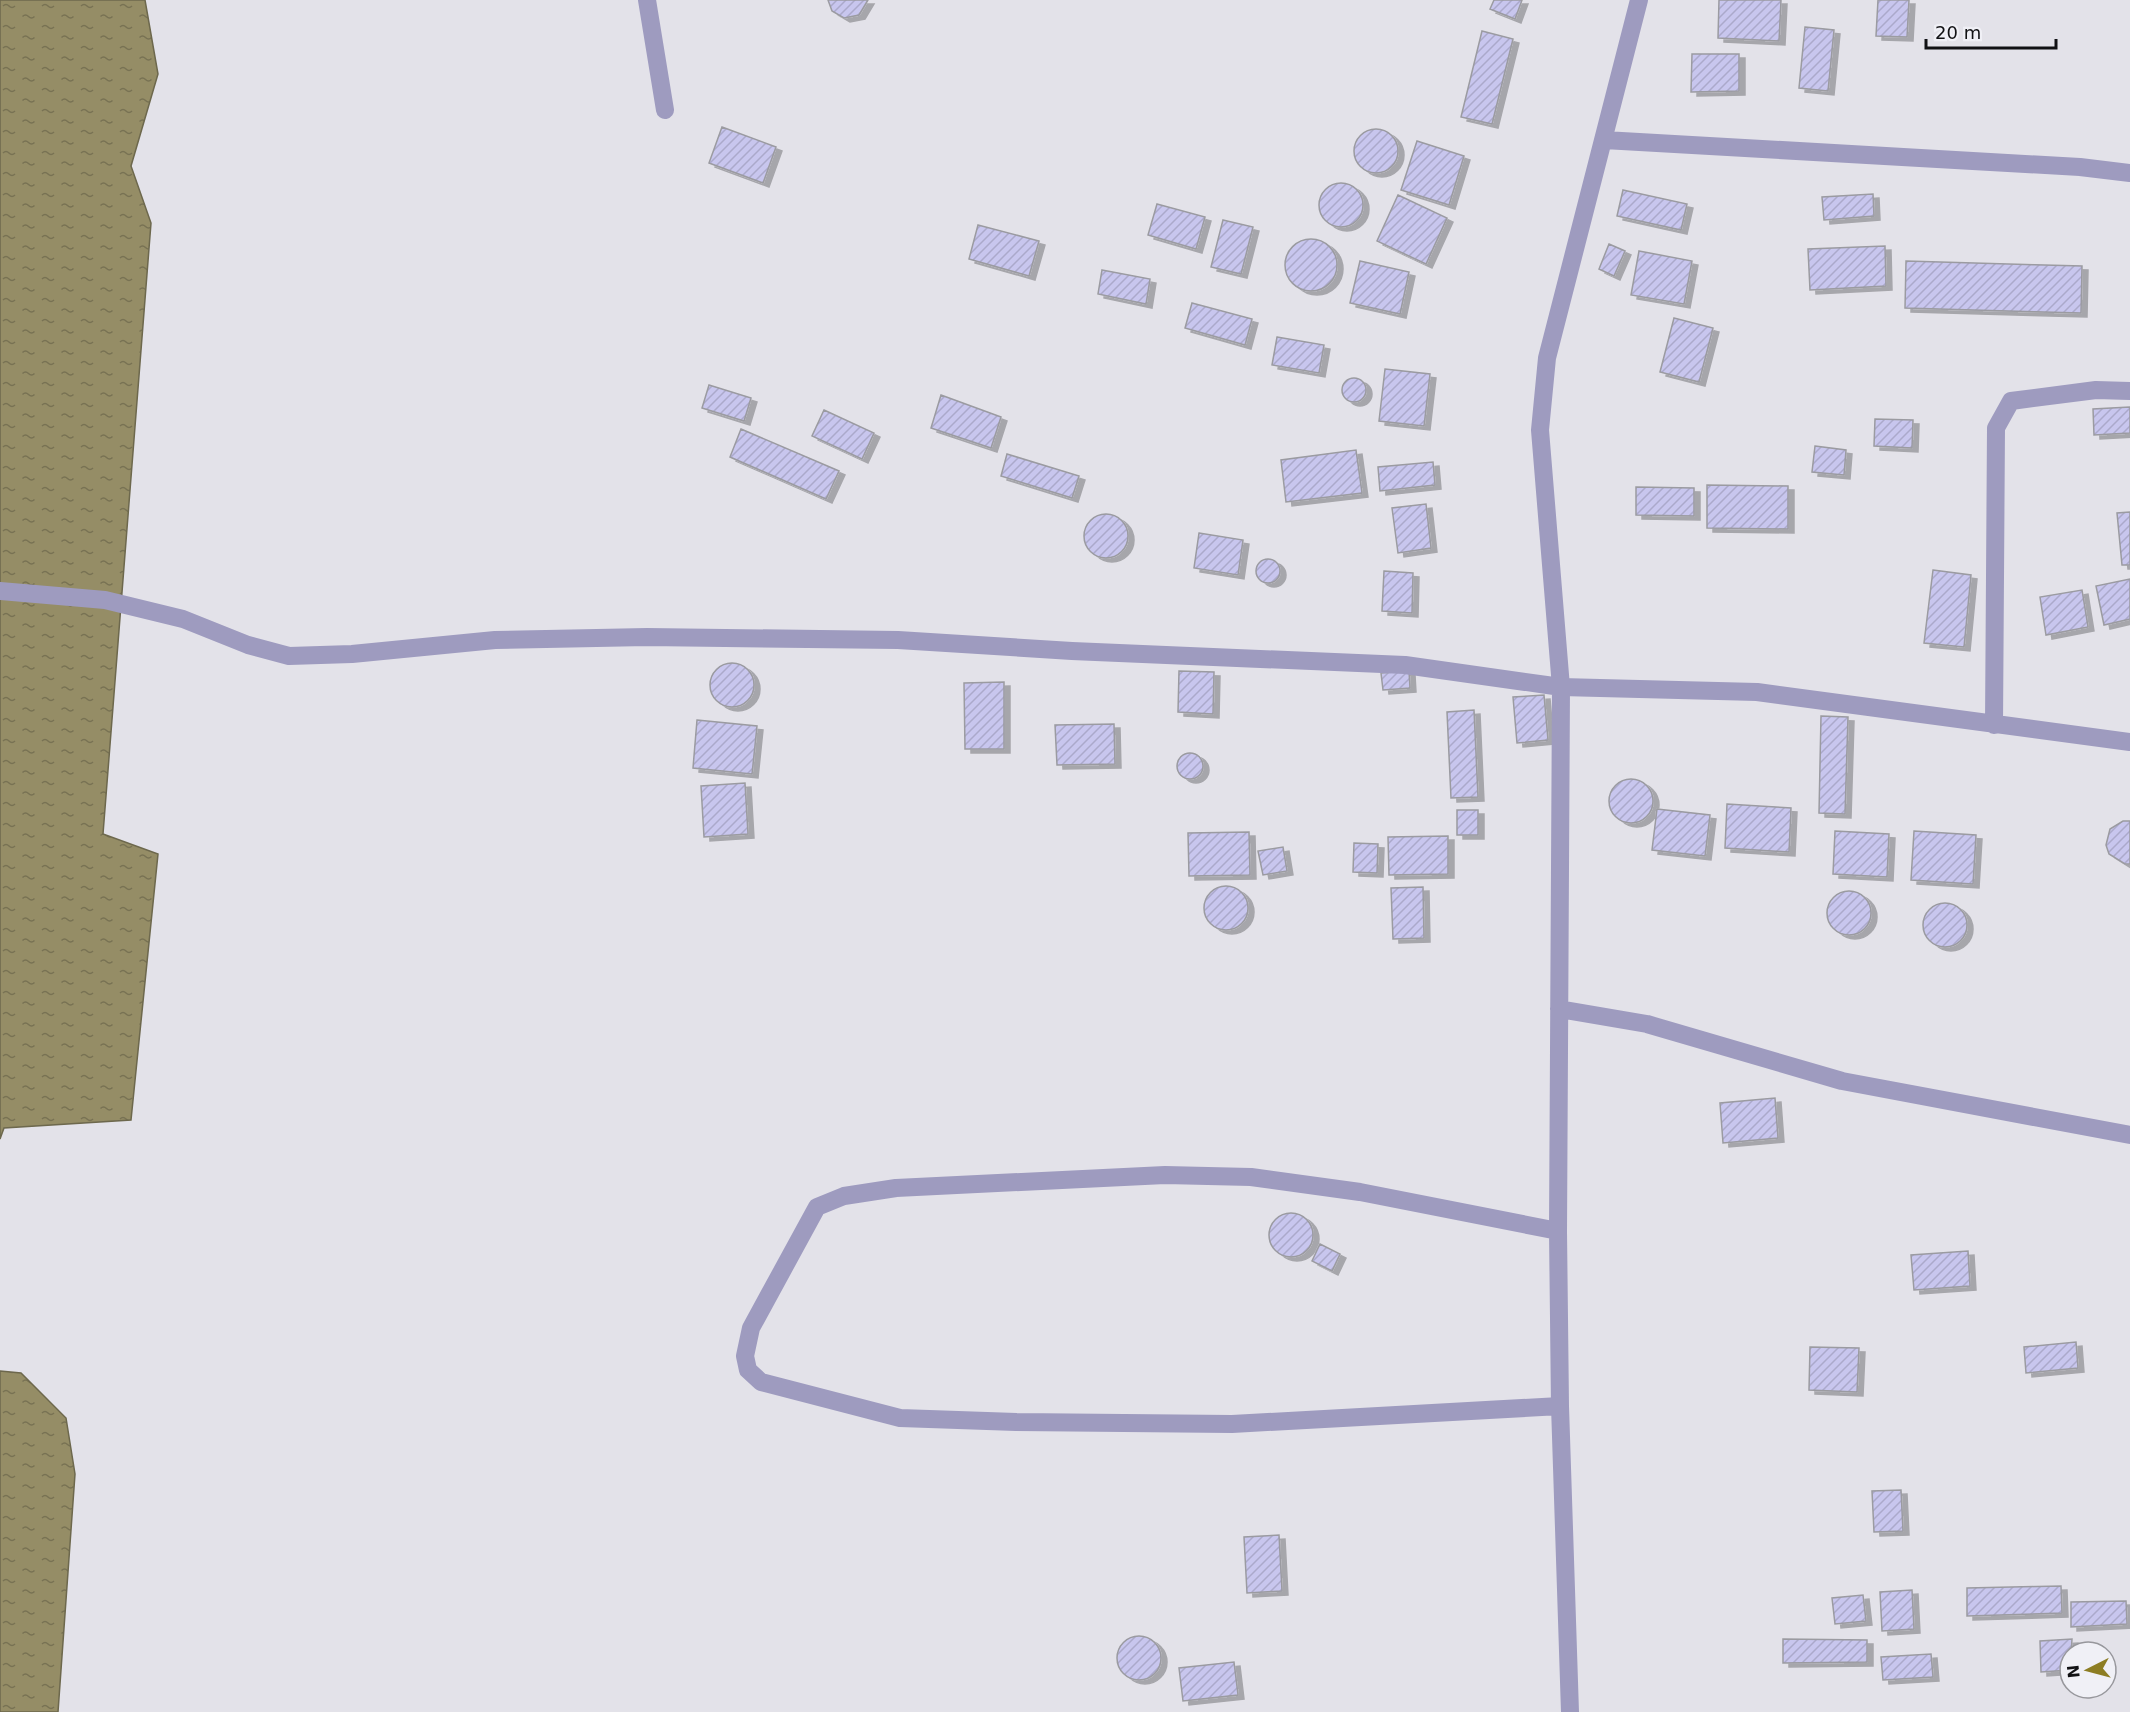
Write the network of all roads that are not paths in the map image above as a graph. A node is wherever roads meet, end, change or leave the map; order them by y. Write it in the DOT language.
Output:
graph roads {
  1 [pos="647,0"];
  2 [pos="1639,0"];
  3 [pos="665,110"];
  4 [pos="1604,140"];
  5 [pos="2130,173"];
  6 [pos="2130,391"];
  7 [pos="0,591"];
  8 [pos="1561,687"];
  9 [pos="1994,725"];
  10 [pos="2130,742"];
  11 [pos="1559,1009"];
  12 [pos="2130,1135"];
  13 [pos="1558,1231"];
  14 [pos="1560,1406"];
  15 [pos="1570,1712"];
  1 -- 3 [label="street"];
  2 -- 4 [label="street"];
  4 -- 5 [label="street"];
  4 -- 8 [label="street"];
  6 -- 9 [label="street"];
  7 -- 8 [label="street"];
  8 -- 9 [label="street"];
  8 -- 11 [label="street"];
  9 -- 10 [label="street"];
  11 -- 12 [label="street"];
  11 -- 13 [label="street"];
  13 -- 14 [label="street"];
  13 -- 14 [label="street"];
  14 -- 15 [label="street"];
}
